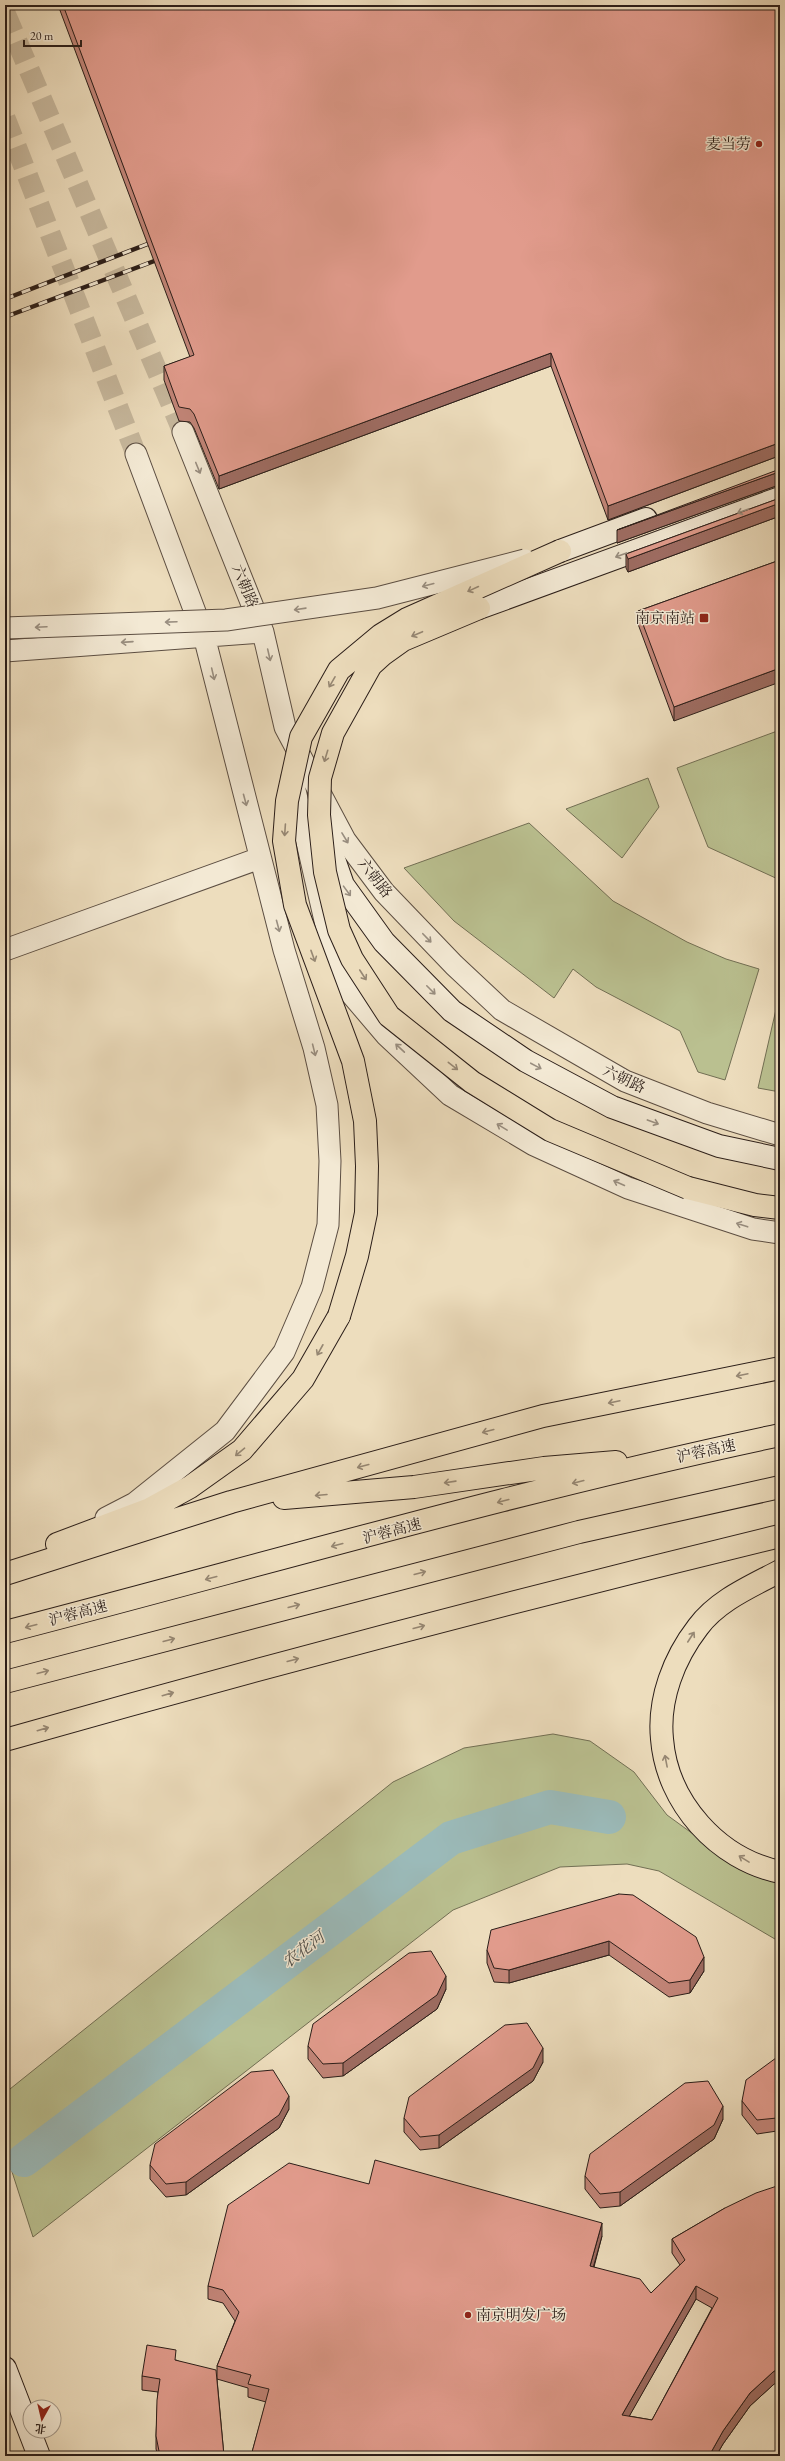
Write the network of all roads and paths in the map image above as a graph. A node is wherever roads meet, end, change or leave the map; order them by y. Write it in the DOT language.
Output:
graph roads {
  1 [pos="183,432"];
  2 [pos="136,454"];
  3 [pos="780,498"];
  4 [pos="663,513"];
  5 [pos="560,551"];
  6 [pos="479,608"];
  7 [pos="407,619"];
  8 [pos="5,628"];
  9 [pos="264,632"];
  10 [pos="381,635"];
  11 [pos="204,636"];
  12 [pos="5,651"];
  13 [pos="285,727"];
  14 [pos="333,733"];
  15 [pos="319,815"];
  16 [pos="260,858"];
  17 [pos="5,950"];
  18 [pos="780,1135"];
  19 [pos="780,1159"];
  20 [pos="780,1208"];
  21 [pos="780,1233"];
  22 [pos="780,1368"];
  23 [pos="780,1435"];
  24 [pos="684,1455"];
  25 [pos="780,1488"];
  26 [pos="231,1502"];
  27 [pos="780,1536"];
  28 [pos="63,1542"];
  29 [pos="5,1562"];
  30 [pos="780,1571"];
  31 [pos="5,1574"];
  32 [pos="5,1632"];
  33 [pos="5,1682"];
  34 [pos="5,1740"];
  35 [pos="780,1872"];
  36 [pos="5,2368"];
  37 [pos="39,2456"];
  1 -- 9 [label="street, 六朝路, one-way"];
  2 -- 11 [label="street"];
  3 -- 6 [label="main road, one-way"];
  4 -- 5 [label="main road"];
  5 -- 7 [label="highway, one-way, bridge"];
  5 -- 8 [label="street, one-way, bridge"];
  6 -- 7 [label="highway, bridge"];
  6 -- 14 [label="highway, one-way, bridge"];
  7 -- 10 [label="highway, bridge"];
  9 -- 11 [label="street"];
  9 -- 13 [label="street, 六朝路, one-way"];
  10 -- 14 [label="highway, bridge"];
  10 -- 28 [label="highway, one-way, bridge"];
  11 -- 12 [label="street, one-way"];
  11 -- 16 [label="street, one-way"];
  13 -- 18 [label="street, 六朝路, one-way"];
  21 -- 13 [label="street, one-way"];
  14 -- 15 [label="highway, one-way, bridge"];
  15 -- 19 [label="main road, one-way, bridge"];
  15 -- 20 [label="highway, one-way, bridge"];
  16 -- 17 [label="street"];
  16 -- 28 [label="street, one-way"];
  22 -- 26 [label="highway, one-way"];
  23 -- 24 [label="highway, 沪蓉高速"];
  24 -- 26 [label="highway, one-way"];
  24 -- 32 [label="highway, 沪蓉高速, one-way"];
  33 -- 25 [label="highway, one-way"];
  26 -- 31 [label="highway"];
  34 -- 27 [label="highway, one-way"];
  28 -- 29 [label="highway"];
  35 -- 30 [label="highway, one-way"];
  36 -- 37 [label="main road"];
}
